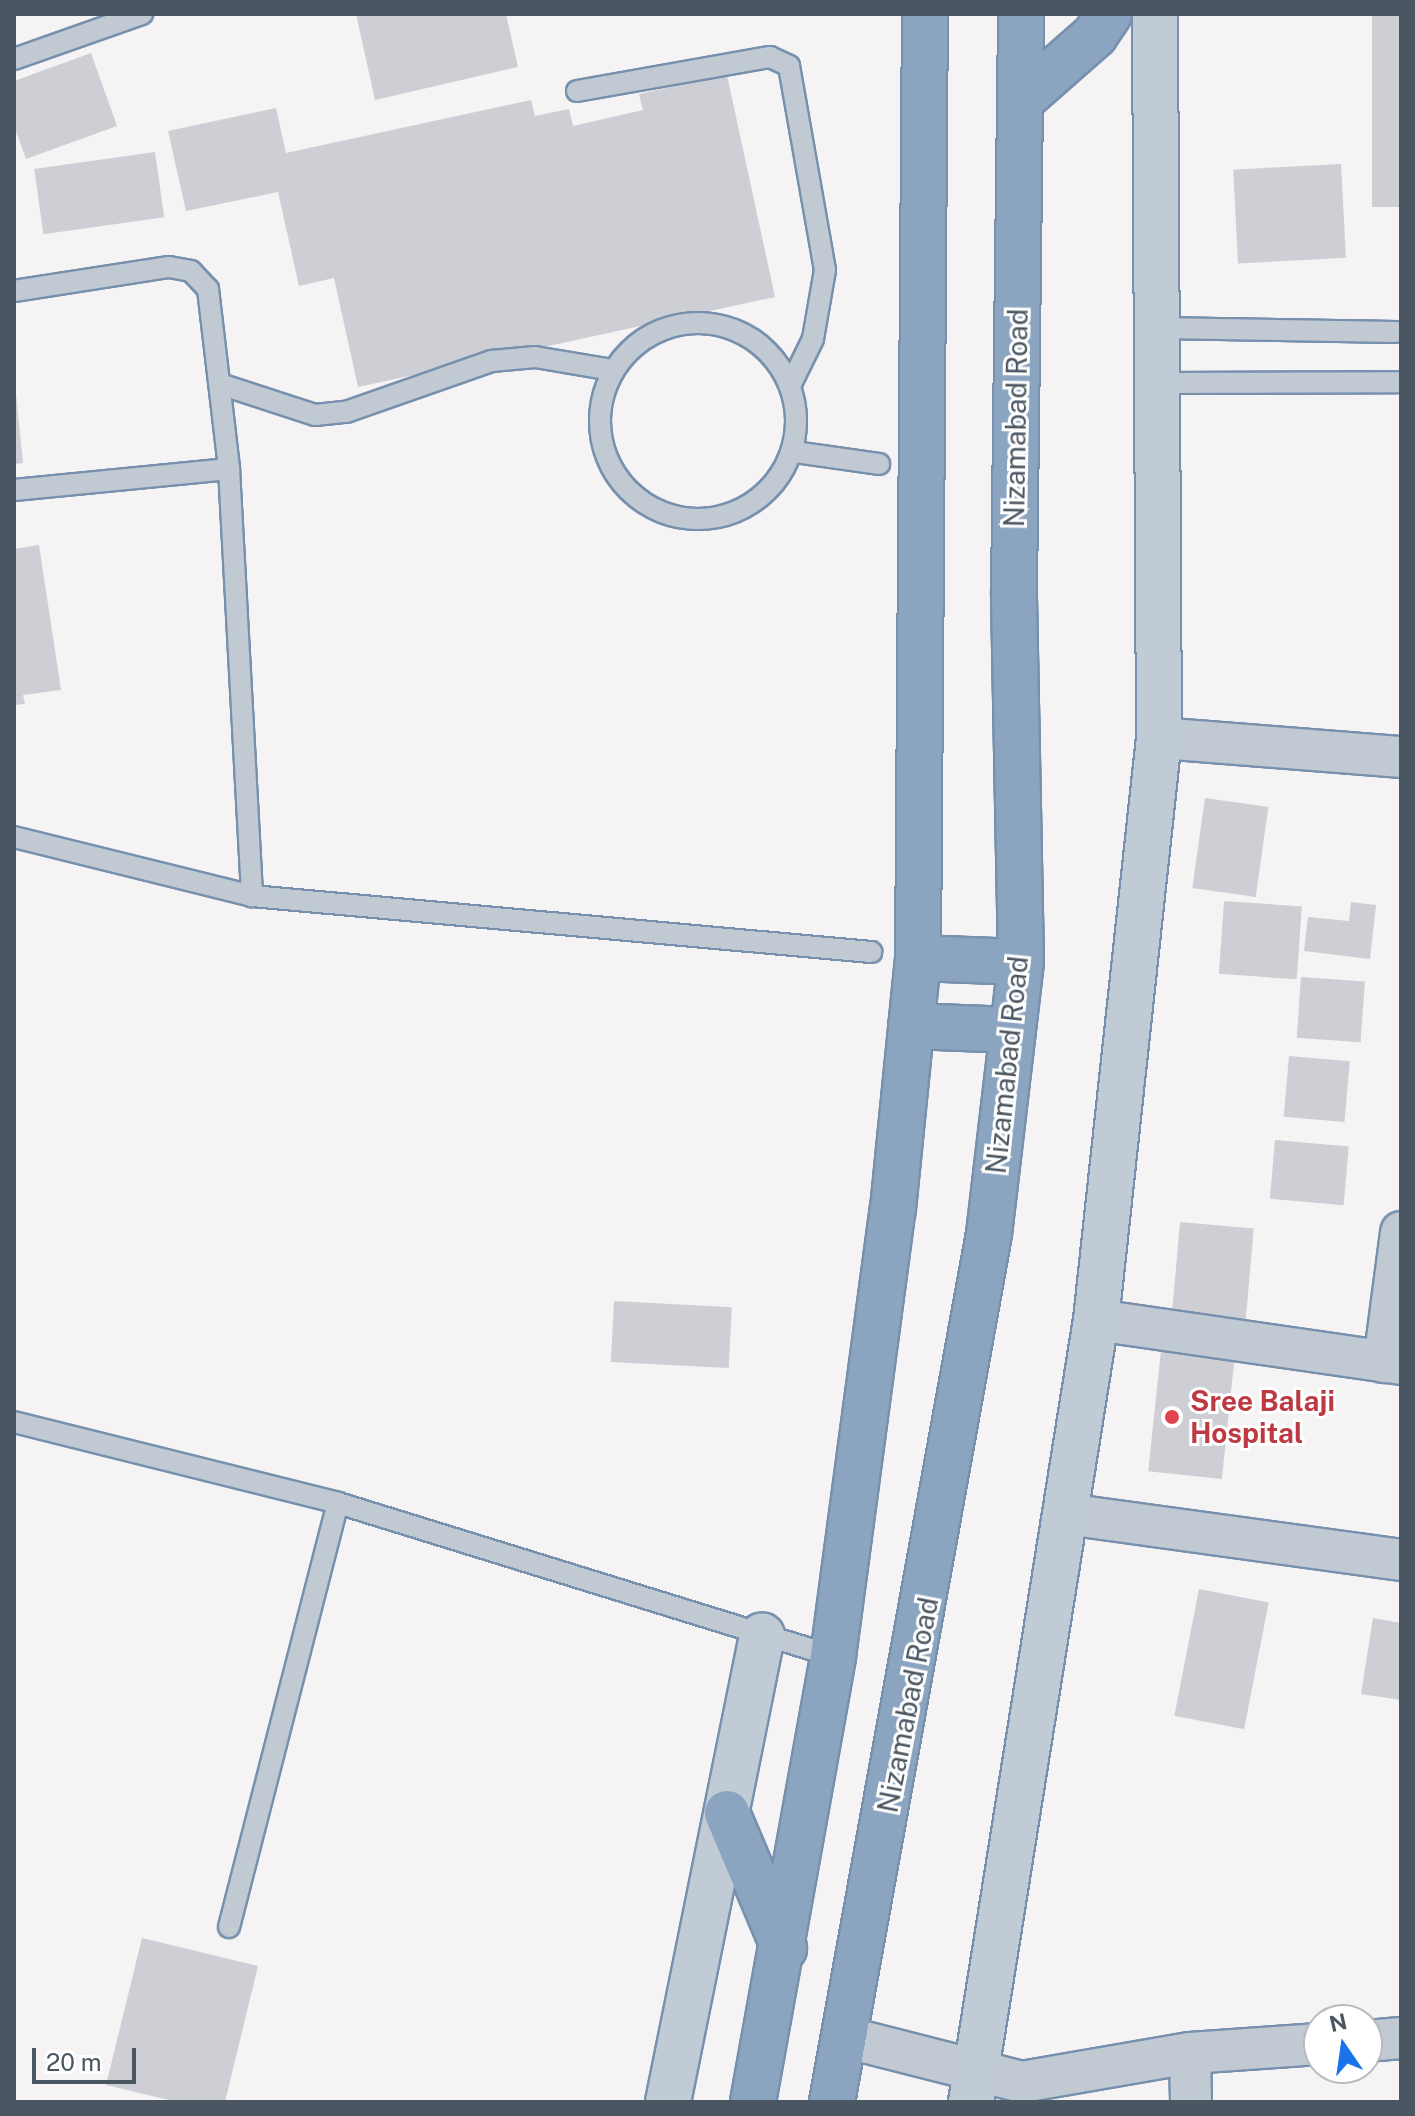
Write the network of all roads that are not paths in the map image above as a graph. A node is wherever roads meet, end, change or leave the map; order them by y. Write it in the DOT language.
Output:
graph roads {
  1 [pos="142,14"];
  2 [pos="925,14"];
  3 [pos="1021,14"];
  4 [pos="1109,14"];
  5 [pos="1155,14"];
  6 [pos="14,59"];
  7 [pos="577,91"];
  8 [pos="1020,101"];
  9 [pos="14,291"];
  10 [pos="1160,328"];
  11 [pos="1396,332"];
  12 [pos="613,370"];
  13 [pos="1398,382"];
  14 [pos="1161,383"];
  15 [pos="220,384"];
  16 [pos="790,386"];
  17 [pos="795,452"];
  18 [pos="879,464"];
  19 [pos="229,469"];
  20 [pos="14,490"];
  21 [pos="1159,738"];
  22 [pos="1401,757"];
  23 [pos="14,837"];
  24 [pos="252,896"];
  25 [pos="871,952"];
  26 [pos="918,958"];
  27 [pos="1021,962"];
  28 [pos="911,1026"];
  29 [pos="1013,1030"];
  30 [pos="1401,1232"];
  31 [pos="1096,1320"];
  32 [pos="1392,1363"];
  33 [pos="14,1422"];
  34 [pos="338,1503"];
  35 [pos="1066,1514"];
  36 [pos="1401,1560"];
  37 [pos="762,1635"];
  38 [pos="833,1656"];
  39 [pos="727,1813"];
  40 [pos="229,1927"];
  41 [pos="784,1948"];
  42 [pos="845,2037"];
  43 [pos="1303,2045"];
  44 [pos="1190,2053"];
  45 [pos="974,2086"];
  46 [pos="1022,2092"];
  47 [pos="668,2102"];
  48 [pos="753,2102"];
  49 [pos="832,2102"];
  50 [pos="1191,2102"];
  1 -- 6 [label="lane"];
  2 -- 26 [label="highway"];
  3 -- 8 [label="highway, Nizamabad Road"];
  4 -- 8 [label="highway"];
  5 -- 10 [label="main road"];
  7 -- 16 [label="lane"];
  8 -- 27 [label="highway, Nizamabad Road"];
  9 -- 15 [label="lane"];
  10 -- 11 [label="lane"];
  10 -- 14 [label="main road"];
  12 -- 15 [label="lane"];
  12 -- 16 [label="lane"];
  12 -- 17 [label="lane"];
  13 -- 14 [label="lane"];
  14 -- 21 [label="main road"];
  15 -- 19 [label="lane"];
  16 -- 17 [label="lane"];
  17 -- 18 [label="lane"];
  19 -- 20 [label="lane"];
  19 -- 24 [label="lane"];
  21 -- 22 [label="street"];
  21 -- 31 [label="main road"];
  23 -- 24 [label="lane"];
  24 -- 25 [label="lane"];
  26 -- 27 [label="highway"];
  26 -- 28 [label="highway"];
  27 -- 29 [label="highway, Nizamabad Road"];
  28 -- 29 [label="highway"];
  28 -- 38 [label="highway"];
  29 -- 42 [label="highway, Nizamabad Road"];
  30 -- 32 [label="street"];
  31 -- 32 [label="street"];
  31 -- 35 [label="main road"];
  33 -- 34 [label="lane"];
  34 -- 37 [label="lane"];
  34 -- 40 [label="lane"];
  35 -- 36 [label="street"];
  35 -- 45 [label="main road"];
  37 -- 38 [label="lane"];
  37 -- 39 [label="main road"];
  38 -- 41 [label="highway"];
  39 -- 41 [label="highway"];
  39 -- 47 [label="main road"];
  41 -- 48 [label="highway"];
  42 -- 45 [label="street"];
  42 -- 49 [label="highway, Nizamabad Road"];
  43 -- 44 [label="street"];
  44 -- 46 [label="street"];
  44 -- 50 [label="street"];
  45 -- 46 [label="street"];
}
